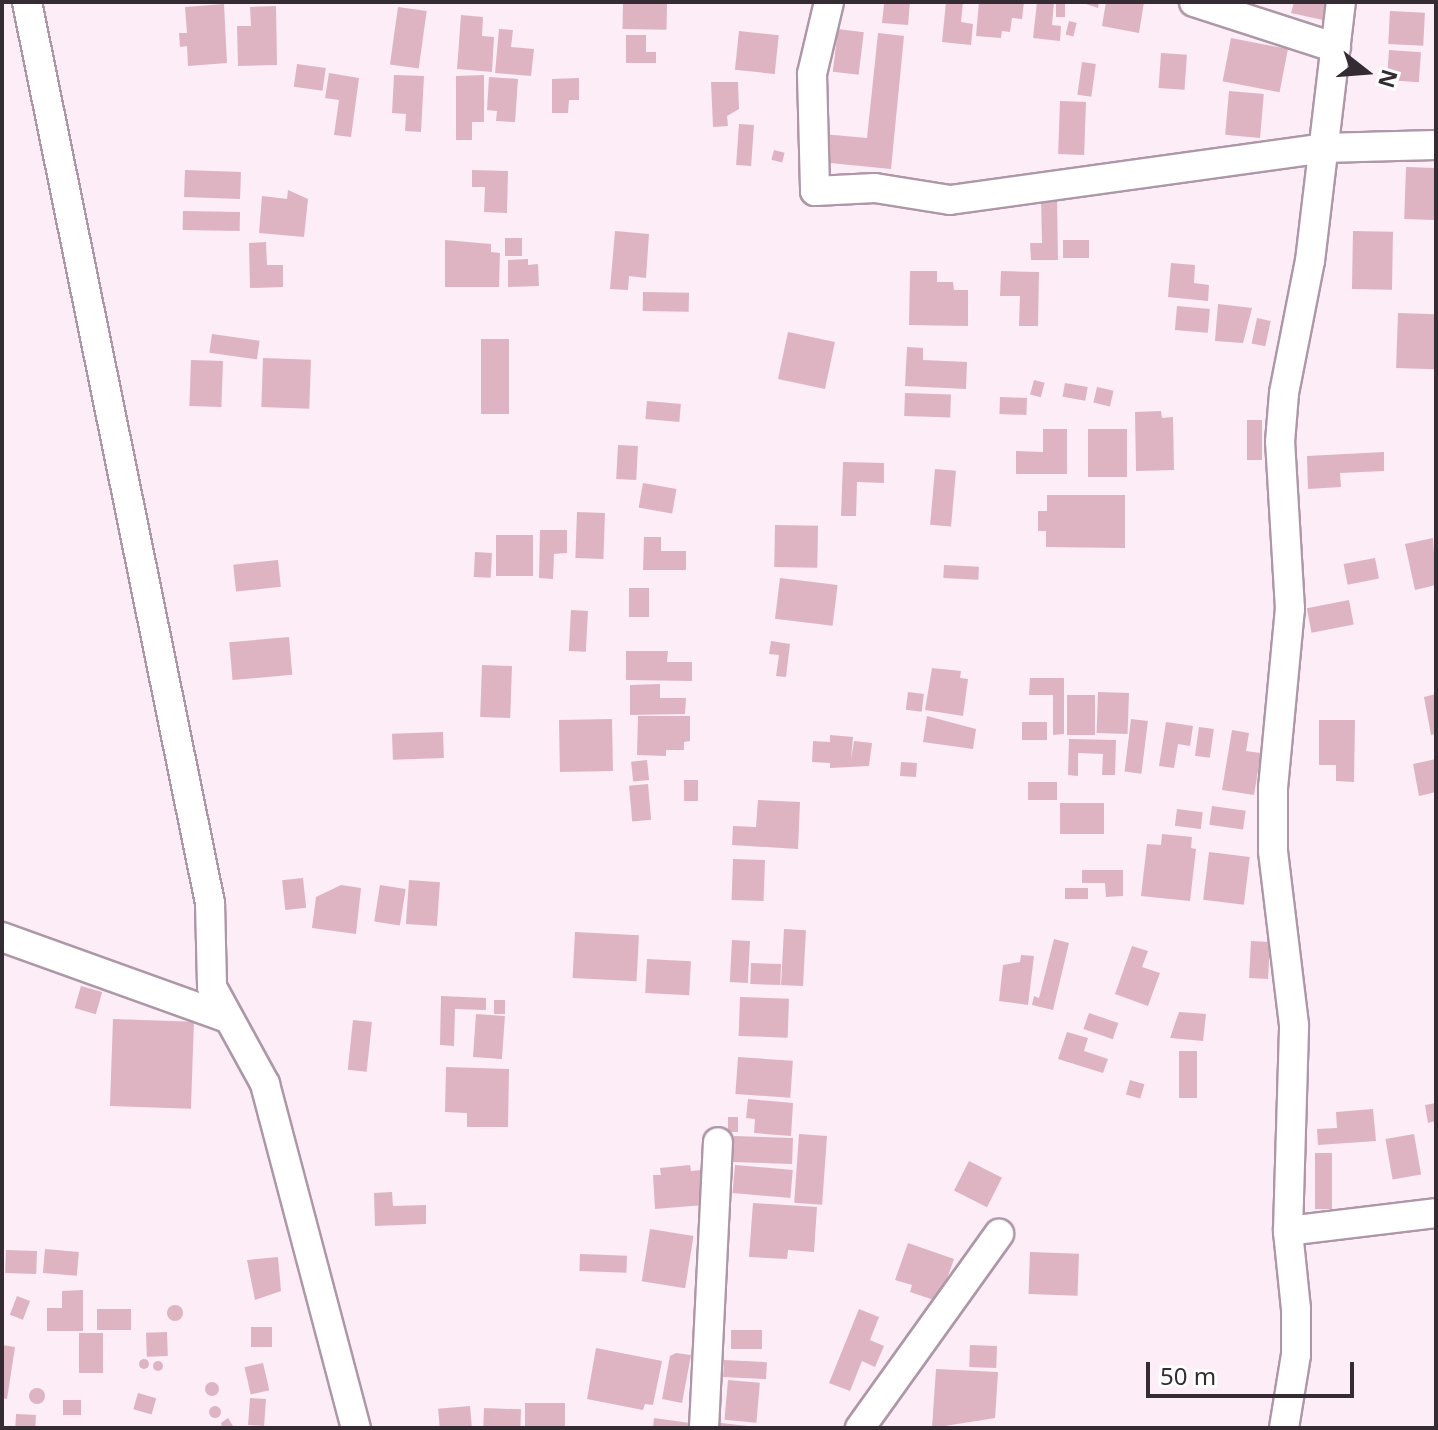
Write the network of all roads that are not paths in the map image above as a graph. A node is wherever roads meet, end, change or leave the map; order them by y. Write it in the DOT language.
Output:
graph roads {
  1 [pos="27,2"];
  2 [pos="829,2"];
  3 [pos="1194,2"];
  4 [pos="1341,2"];
  5 [pos="1336,48"];
  6 [pos="1436,145"];
  7 [pos="1324,148"];
  8 [pos="2,937"];
  9 [pos="227,1018"];
  10 [pos="718,1142"];
  11 [pos="1436,1213"];
  12 [pos="1288,1231"];
  13 [pos="999,1234"];
  14 [pos="356,1428"];
  15 [pos="704,1428"];
  16 [pos="860,1428"];
  17 [pos="1284,1428"];
  1 -- 9 [label="street"];
  2 -- 7 [label="street"];
  3 -- 5 [label="street"];
  4 -- 5 [label="street"];
  5 -- 7 [label="street"];
  6 -- 7 [label="street"];
  7 -- 12 [label="street"];
  8 -- 9 [label="street"];
  9 -- 14 [label="street"];
  10 -- 15 [label="street"];
  11 -- 12 [label="street"];
  12 -- 17 [label="street"];
  13 -- 16 [label="street"];
}
